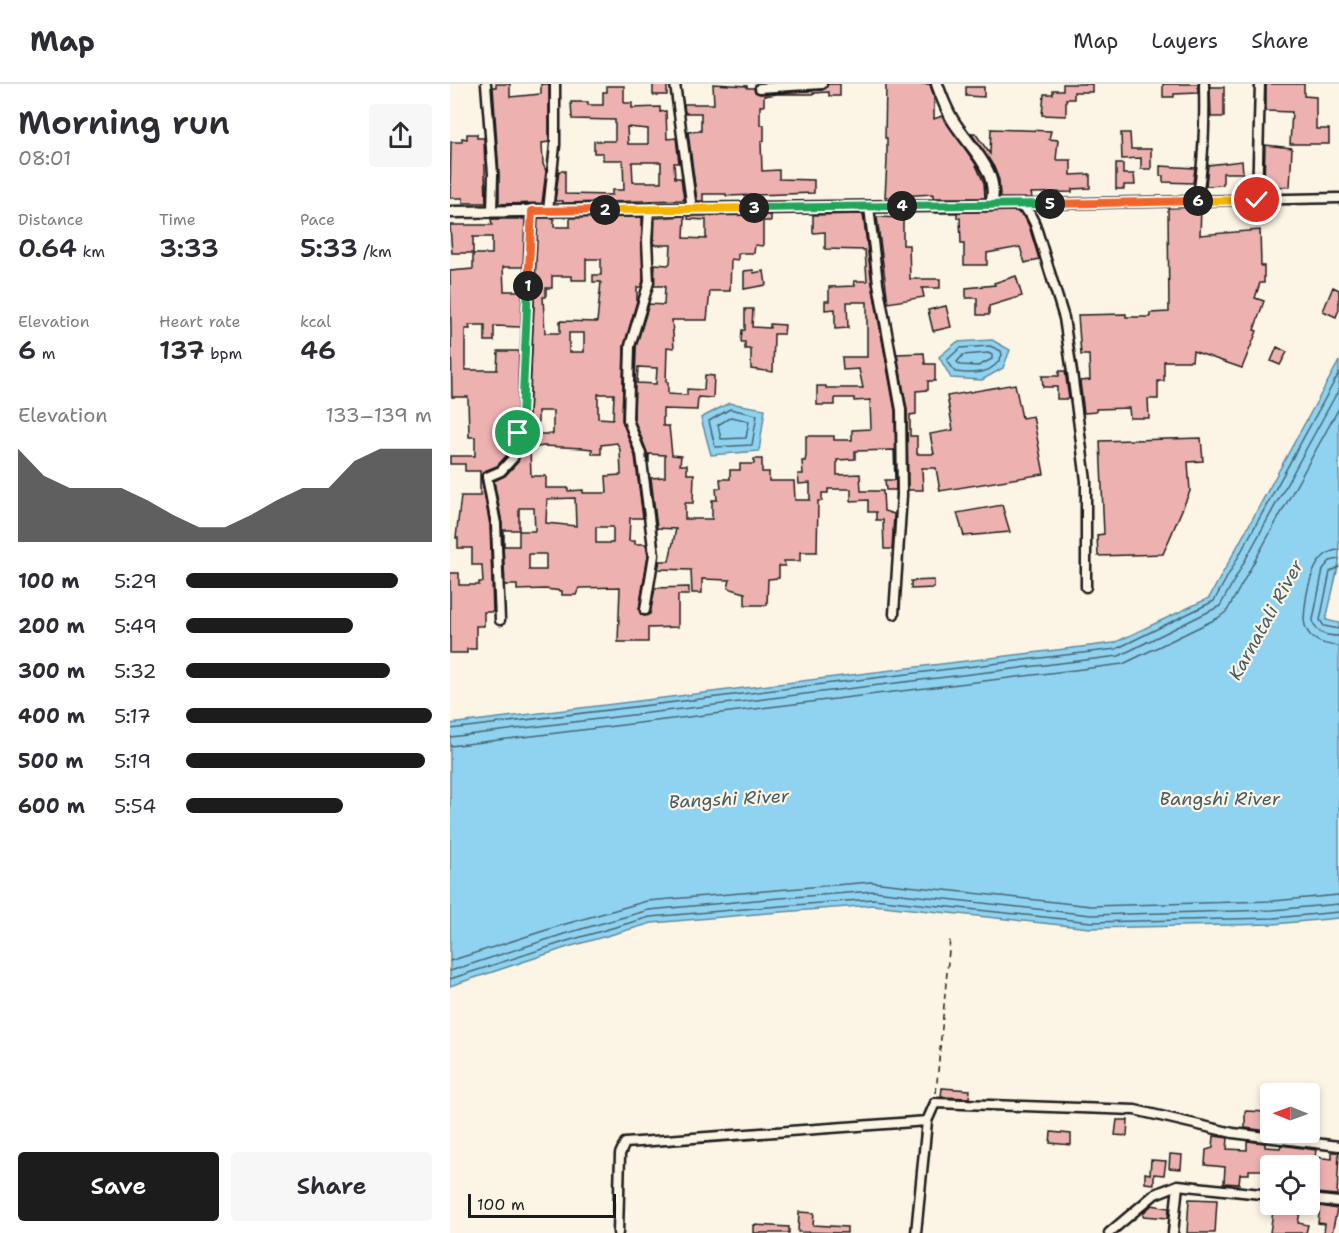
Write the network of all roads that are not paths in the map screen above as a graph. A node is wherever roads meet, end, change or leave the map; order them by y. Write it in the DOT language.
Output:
graph roads {
  1 [pos="486,84"];
  2 [pos="555,84"];
  3 [pos="675,84"];
  4 [pos="822,84"];
  5 [pos="937,84"];
  6 [pos="1204,84"];
  7 [pos="1260,84"];
  8 [pos="760,88"];
  9 [pos="1339,198"];
  10 [pos="1257,200"];
  11 [pos="1197,201"];
  12 [pos="991,205"];
  13 [pos="1019,205"];
  14 [pos="869,207"];
  15 [pos="649,209"];
  16 [pos="692,209"];
  17 [pos="548,210"];
  18 [pos="492,211"];
  19 [pos="532,211"];
  20 [pos="450,212"];
  21 [pos="1086,587"];
  22 [pos="645,610"];
  23 [pos="894,614"];
  24 [pos="500,620"];
  25 [pos="927,1121"];
  26 [pos="1339,1146"];
  27 [pos="1178,1185"];
  28 [pos="1260,1194"];
  29 [pos="1320,1200"];
  30 [pos="1339,1202"];
  31 [pos="618,1233"];
  32 [pos="916,1233"];
  33 [pos="1109,1233"];
  34 [pos="1173,1233"];
  1 -- 18 [label="street"];
  2 -- 17 [label="street"];
  3 -- 16 [label="street"];
  4 -- 8 [label="street"];
  5 -- 12 [label="street"];
  6 -- 11 [label="street"];
  7 -- 10 [label="street"];
  9 -- 10 [label="street"];
  10 -- 11 [label="street"];
  11 -- 13 [label="street"];
  12 -- 13 [label="street"];
  12 -- 14 [label="street"];
  13 -- 21 [label="street"];
  14 -- 16 [label="street"];
  14 -- 23 [label="street"];
  15 -- 16 [label="street"];
  15 -- 17 [label="street"];
  15 -- 22 [label="street"];
  17 -- 19 [label="street"];
  18 -- 19 [label="street"];
  18 -- 20 [label="street"];
  19 -- 24 [label="street"];
  25 -- 26 [label="street"];
  25 -- 31 [label="street"];
  25 -- 32 [label="street"];
  27 -- 28 [label="street"];
  27 -- 33 [label="street"];
  27 -- 34 [label="street"];
  29 -- 30 [label="street"];
}
